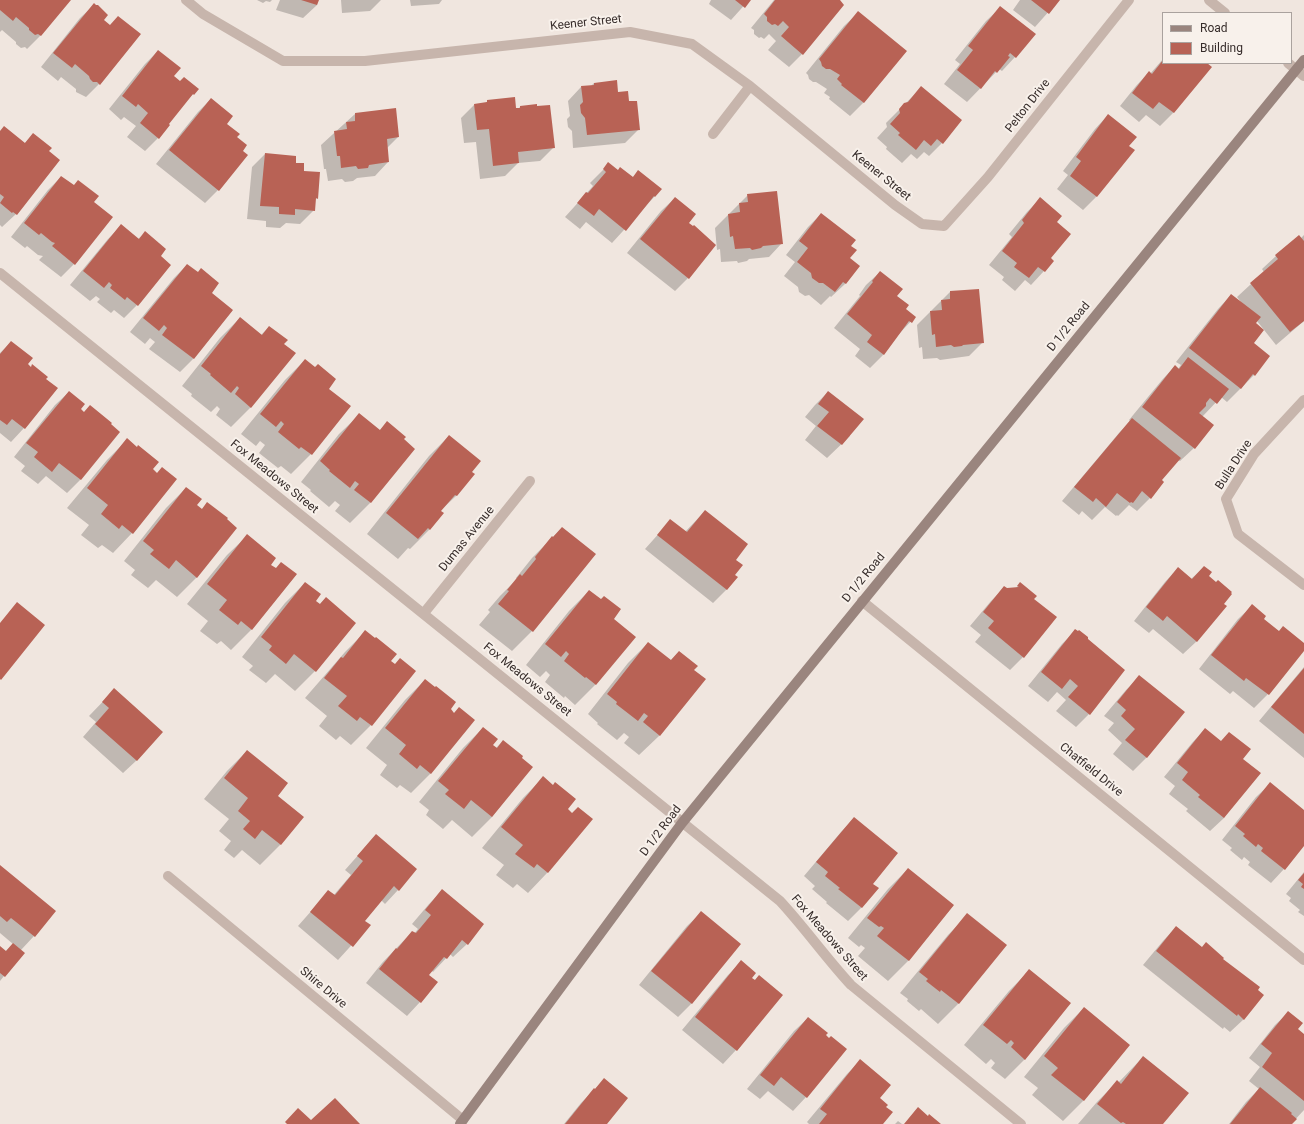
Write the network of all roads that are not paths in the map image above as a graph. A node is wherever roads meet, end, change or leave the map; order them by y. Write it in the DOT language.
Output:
graph roads {
  1 [pos="186,0"];
  2 [pos="1129,0"];
  3 [pos="1209,0"];
  4 [pos="1224,12"];
  5 [pos="1304,60"];
  6 [pos="1289,64"];
  7 [pos="1300,73"];
  8 [pos="750,86"];
  9 [pos="713,134"];
  10 [pos="944,226"];
  11 [pos="0,273"];
  12 [pos="1304,400"];
  13 [pos="530,481"];
  14 [pos="1304,586"];
  15 [pos="862,601"];
  16 [pos="424,613"];
  17 [pos="682,823"];
  18 [pos="168,876"];
  19 [pos="1304,960"];
  20 [pos="461,1122"];
  21 [pos="1021,1124"];
  1 -- 8 [label="street, Keener Street"];
  2 -- 10 [label="street, Pelton Drive"];
  3 -- 4 [label="street"];
  5 -- 7 [label="main road, D 1/2 Road"];
  6 -- 7 [label="street"];
  7 -- 15 [label="main road, D 1/2 Road"];
  8 -- 9 [label="street"];
  8 -- 10 [label="street, Keener Street"];
  11 -- 16 [label="street, Fox Meadows Street"];
  12 -- 14 [label="street, Bulla Drive"];
  13 -- 16 [label="street, Dumas Avenue"];
  15 -- 17 [label="main road, D 1/2 Road"];
  15 -- 19 [label="street, Chatfield Drive"];
  16 -- 17 [label="street, Fox Meadows Street"];
  17 -- 20 [label="main road, D 1/2 Road"];
  17 -- 21 [label="street, Fox Meadows Street"];
  18 -- 20 [label="street, Shire Drive"];
}
